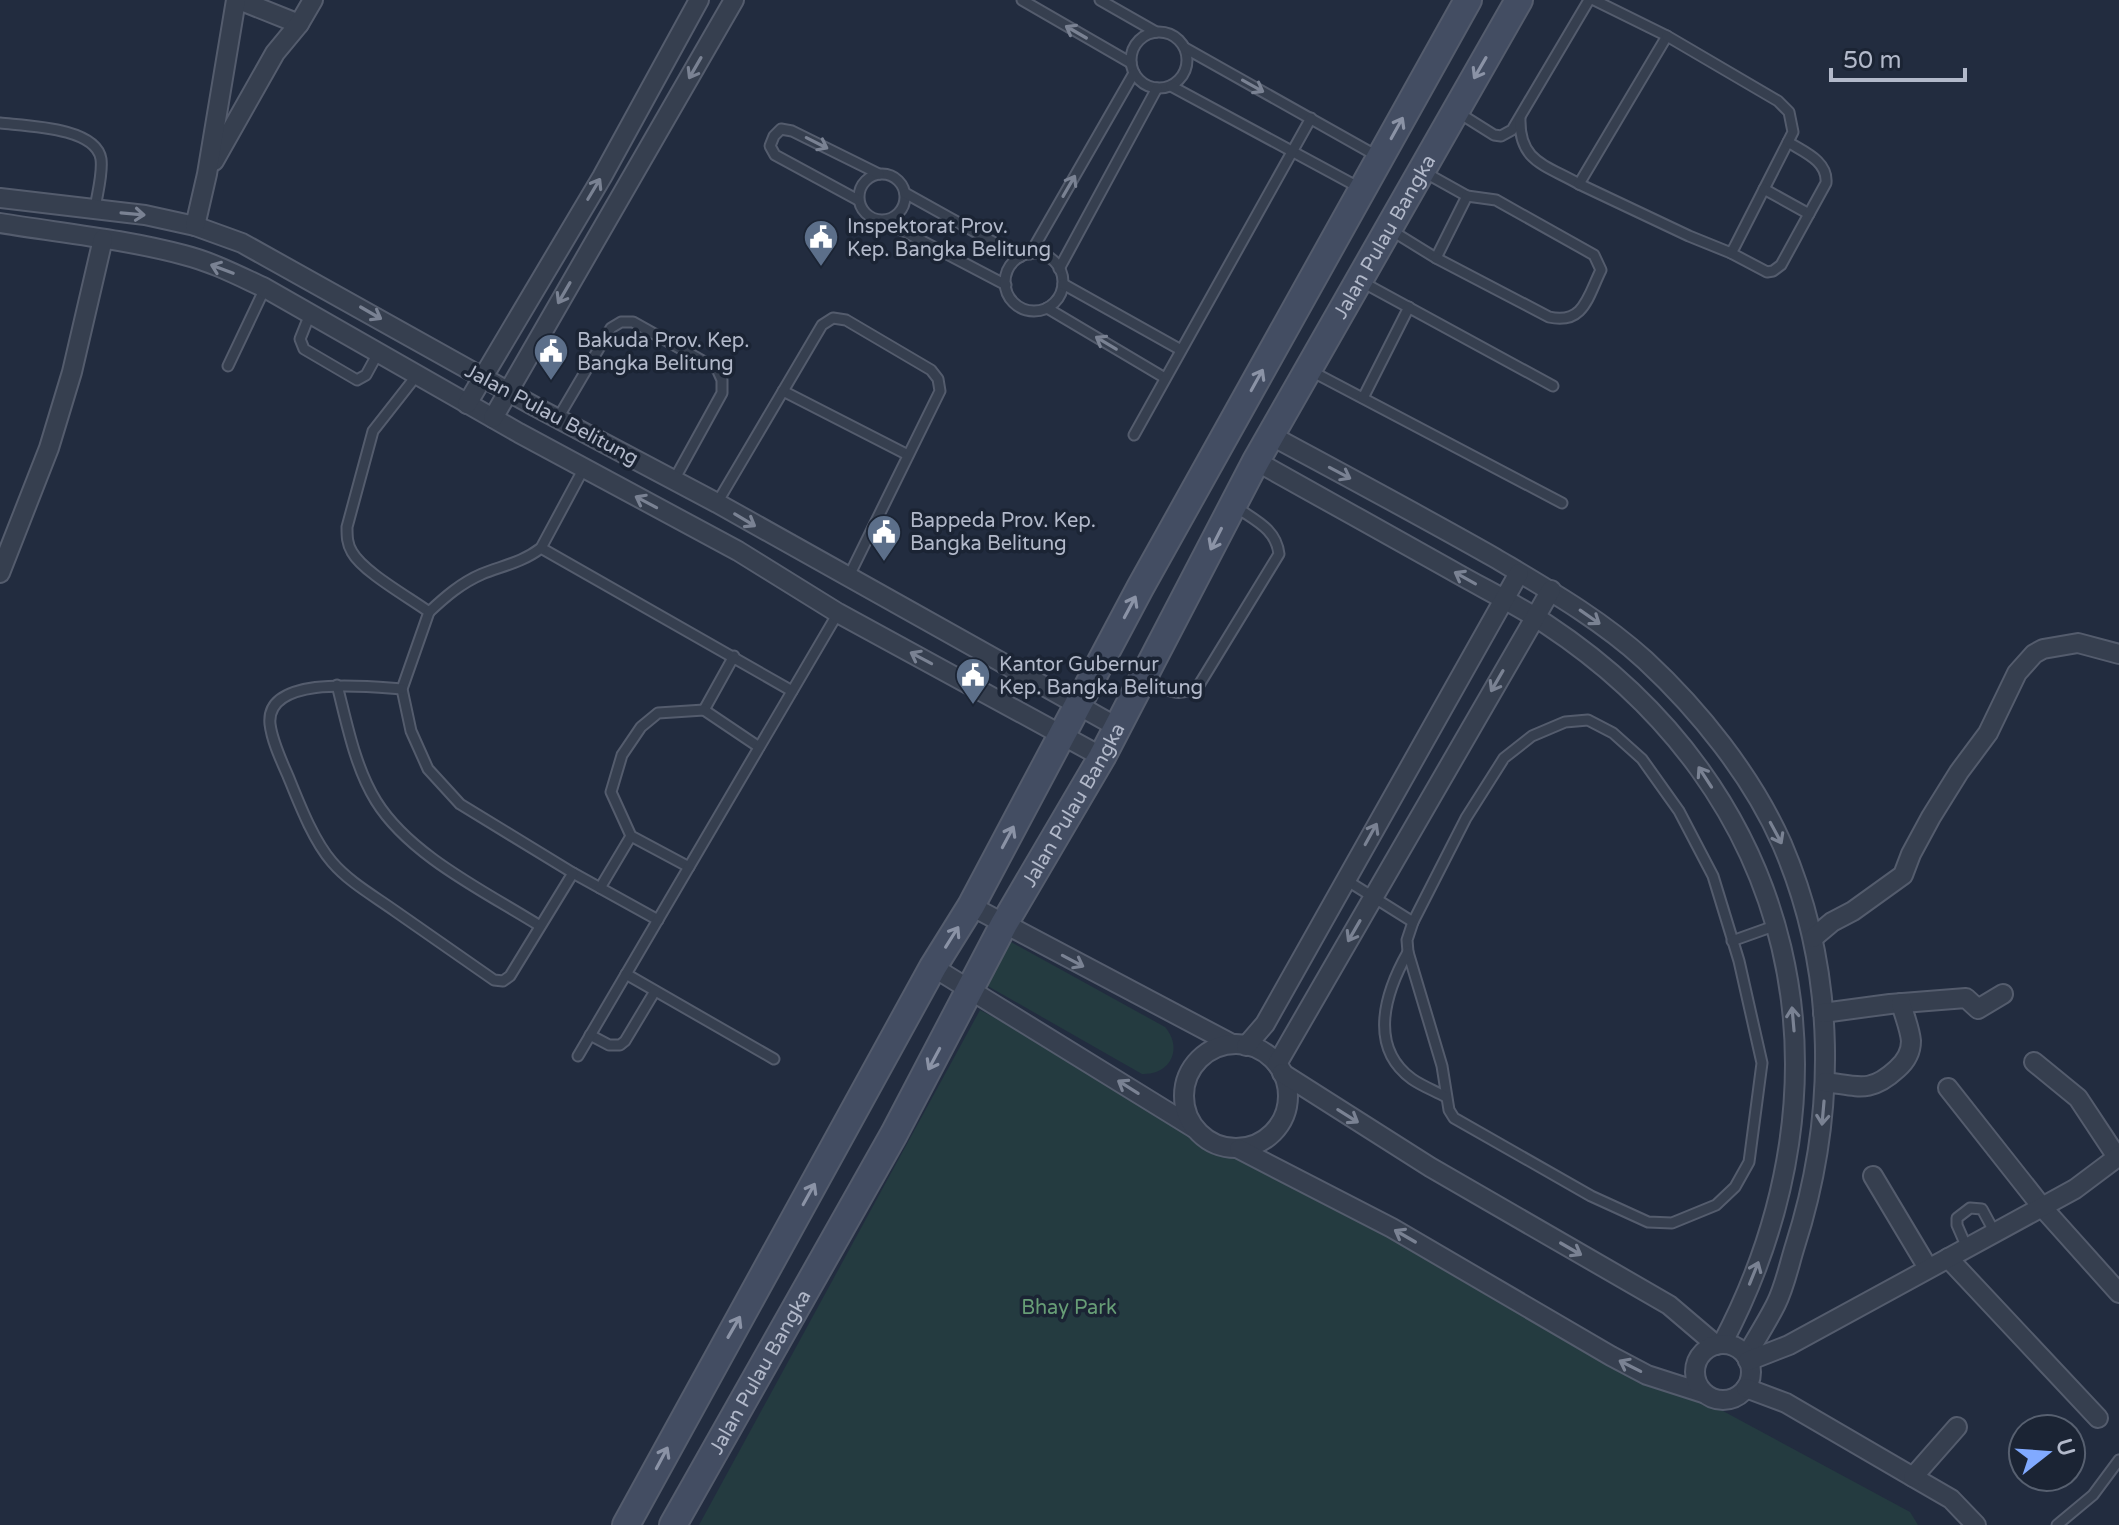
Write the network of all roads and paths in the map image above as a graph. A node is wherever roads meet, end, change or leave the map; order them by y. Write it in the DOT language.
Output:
graph roads {
  1 [pos="237,0"];
  2 [pos="313,0"];
  3 [pos="699,0"];
  4 [pos="734,0"];
  5 [pos="1022,0"];
  6 [pos="1100,0"];
  7 [pos="1468,0"];
  8 [pos="1591,0"];
  9 [pos="1517,1"];
  10 [pos="299,24"];
  11 [pos="1156,32"];
  12 [pos="1667,36"];
  13 [pos="1185,48"];
  14 [pos="1133,68"];
  15 [pos="1171,86"];
  16 [pos="1157,88"];
  17 [pos="1456,110"];
  18 [pos="1311,118"];
  19 [pos="1520,119"];
  20 [pos="0,123"];
  21 [pos="1788,142"];
  22 [pos="1293,152"];
  23 [pos="1381,158"];
  24 [pos="1421,171"];
  25 [pos="207,174"];
  26 [pos="879,174"];
  27 [pos="1579,184"];
  28 [pos="1363,189"];
  29 [pos="1764,189"];
  30 [pos="905,193"];
  31 [pos="1467,196"];
  32 [pos="0,198"];
  33 [pos="858,200"];
  34 [pos="95,211"];
  35 [pos="1809,214"];
  36 [pos="884,221"];
  37 [pos="0,223"];
  38 [pos="195,226"];
  39 [pos="1388,229"];
  40 [pos="103,239"];
  41 [pos="1731,253"];
  42 [pos="1025,255"];
  43 [pos="1436,258"];
  44 [pos="1059,269"];
  45 [pos="1359,280"];
  46 [pos="1063,284"];
  47 [pos="1006,285"];
  48 [pos="265,288"];
  49 [pos="1409,307"];
  50 [pos="1047,308"];
  51 [pos="310,314"];
  52 [pos="1181,350"];
  53 [pos="378,353"];
  54 [pos="228,366"];
  55 [pos="1308,369"];
  56 [pos="417,375"];
  57 [pos="482,376"];
  58 [pos="1165,378"];
  59 [pos="1553,386"];
  60 [pos="508,391"];
  61 [pos="783,391"];
  62 [pos="1363,398"];
  63 [pos="467,404"];
  64 [pos="493,418"];
  65 [pos="558,418"];
  66 [pos="1134,435"];
  67 [pos="1272,436"];
  68 [pos="908,455"];
  69 [pos="1256,461"];
  70 [pos="584,468"];
  71 [pos="674,480"];
  72 [pos="717,503"];
  73 [pos="1562,503"];
  74 [pos="1234,505"];
  75 [pos="541,548"];
  76 [pos="0,573"];
  77 [pos="1519,573"];
  78 [pos="848,578"];
  79 [pos="1551,590"];
  80 [pos="1504,600"];
  81 [pos="429,612"];
  82 [pos="838,613"];
  83 [pos="1534,617"];
  84 [pos="2119,654"];
  85 [pos="734,656"];
  86 [pos="1143,679"];
  87 [pos="337,685"];
  88 [pos="402,689"];
  89 [pos="792,691"];
  90 [pos="1078,707"];
  91 [pos="704,710"];
  92 [pos="1117,727"];
  93 [pos="1064,734"];
  94 [pos="759,747"];
  95 [pos="1102,757"];
  96 [pos="631,836"];
  97 [pos="689,867"];
  98 [pos="573,873"];
  99 [pos="1346,880"];
  100 [pos="600,888"];
  101 [pos="1373,897"];
  102 [pos="971,906"];
  103 [pos="658,920"];
  104 [pos="1413,922"];
  105 [pos="1004,924"];
  106 [pos="1775,925"];
  107 [pos="540,926"];
  108 [pos="1813,938"];
  109 [pos="1732,941"];
  110 [pos="1408,952"];
  111 [pos="933,967"];
  112 [pos="626,974"];
  113 [pos="971,990"];
  114 [pos="655,991"];
  115 [pos="2003,994"];
  116 [pos="1901,1003"];
  117 [pos="1823,1013"];
  118 [pos="590,1035"];
  119 [pos="1239,1045"];
  120 [pos="578,1056"];
  121 [pos="774,1059"];
  122 [pos="2034,1062"];
  123 [pos="1280,1069"];
  124 [pos="1825,1082"];
  125 [pos="1948,1088"];
  126 [pos="1446,1097"];
  127 [pos="1194,1128"];
  128 [pos="1239,1149"];
  129 [pos="2118,1156"];
  130 [pos="1873,1176"];
  131 [pos="2042,1207"];
  132 [pos="1995,1233"];
  133 [pos="1967,1248"];
  134 [pos="1948,1258"];
  135 [pos="1928,1268"];
  136 [pos="2119,1293"];
  137 [pos="1719,1345"];
  138 [pos="1747,1358"];
  139 [pos="1746,1388"];
  140 [pos="1703,1393"];
  141 [pos="2098,1418"];
  142 [pos="1957,1427"];
  143 [pos="2119,1460"];
  144 [pos="1913,1477"];
  145 [pos="626,1525"];
  146 [pos="673,1525"];
  147 [pos="1976,1525"];
  148 [pos="2057,1525"];
  1 -- 10 [label="street"];
  1 -- 25 [label="street"];
  2 -- 10 [label="street"];
  57 -- 3 [label="street, one-way"];
  4 -- 60 [label="street, one-way"];
  14 -- 5 [label="lane, one-way"];
  6 -- 11 [label="lane"];
  23 -- 7 [label="main road, Jalan Pulau Bangka, one-way"];
  8 -- 12 [label="lane"];
  8 -- 19 [label="lane"];
  9 -- 17 [label="main road, Jalan Pulau Bangka, one-way"];
  10 -- 25 [label="street"];
  11 -- 13 [label="lane"];
  11 -- 14 [label="lane"];
  12 -- 21 [label="lane"];
  12 -- 27 [label="lane"];
  13 -- 15 [label="lane"];
  13 -- 18 [label="lane, one-way"];
  14 -- 16 [label="lane"];
  42 -- 14 [label="lane, one-way"];
  15 -- 16 [label="lane"];
  15 -- 22 [label="lane"];
  16 -- 44 [label="lane"];
  17 -- 19 [label="lane"];
  17 -- 24 [label="main road, Jalan Pulau Bangka"];
  18 -- 22 [label="lane"];
  18 -- 23 [label="lane"];
  19 -- 27 [label="lane"];
  20 -- 34 [label="lane"];
  21 -- 29 [label="lane"];
  21 -- 35 [label="lane"];
  22 -- 28 [label="lane"];
  22 -- 52 [label="lane"];
  23 -- 28 [label="main road, Jalan Pulau Bangka"];
  24 -- 31 [label="lane"];
  24 -- 39 [label="main road, Jalan Pulau Bangka"];
  25 -- 38 [label="street"];
  26 -- 30 [label="lane"];
  26 -- 33 [label="lane"];
  33 -- 26 [label="lane, one-way"];
  27 -- 41 [label="lane"];
  90 -- 28 [label="main road, Jalan Pulau Bangka, one-way"];
  29 -- 35 [label="lane"];
  29 -- 41 [label="lane"];
  30 -- 36 [label="lane"];
  30 -- 42 [label="lane"];
  31 -- 43 [label="lane"];
  31 -- 43 [label="lane"];
  32 -- 34 [label="street, Jalan Pulau Belitung"];
  33 -- 36 [label="lane"];
  34 -- 38 [label="street, Jalan Pulau Belitung, one-way"];
  35 -- 41 [label="lane"];
  36 -- 47 [label="lane"];
  37 -- 40 [label="street, Jalan Pulau Belitung"];
  38 -- 57 [label="street, Jalan Pulau Belitung, one-way"];
  39 -- 43 [label="lane"];
  39 -- 45 [label="main road, Jalan Pulau Bangka"];
  48 -- 40 [label="street, Jalan Pulau Belitung, one-way"];
  40 -- 76 [label="street"];
  42 -- 44 [label="lane"];
  42 -- 47 [label="lane"];
  44 -- 46 [label="lane"];
  45 -- 49 [label="lane"];
  45 -- 55 [label="main road, Jalan Pulau Bangka"];
  46 -- 50 [label="lane"];
  46 -- 52 [label="lane"];
  47 -- 50 [label="lane"];
  48 -- 51 [label="street, Jalan Pulau Belitung"];
  48 -- 54 [label="lane"];
  49 -- 59 [label="lane"];
  49 -- 62 [label="lane"];
  58 -- 50 [label="lane, one-way"];
  51 -- 53 [label="street, Jalan Pulau Belitung"];
  51 -- 53 [label="lane"];
  52 -- 58 [label="lane"];
  53 -- 56 [label="street, Jalan Pulau Belitung"];
  55 -- 62 [label="lane"];
  55 -- 67 [label="main road, Jalan Pulau Bangka"];
  56 -- 63 [label="street, Jalan Pulau Belitung"];
  56 -- 81 [label="lane"];
  57 -- 60 [label="street, Jalan Pulau Belitung"];
  57 -- 63 [label="street"];
  58 -- 66 [label="lane"];
  60 -- 64 [label="street"];
  60 -- 65 [label="street, Jalan Pulau Belitung"];
  61 -- 68 [label="lane"];
  61 -- 68 [label="lane"];
  61 -- 72 [label="lane"];
  62 -- 73 [label="lane"];
  63 -- 64 [label="street, Jalan Pulau Belitung"];
  64 -- 70 [label="street, Jalan Pulau Belitung"];
  65 -- 71 [label="street, Jalan Pulau Belitung"];
  65 -- 71 [label="lane"];
  67 -- 69 [label="main road, Jalan Pulau Bangka"];
  67 -- 77 [label="street, one-way"];
  68 -- 78 [label="lane"];
  69 -- 74 [label="main road, Jalan Pulau Bangka"];
  80 -- 69 [label="street, one-way"];
  70 -- 75 [label="lane"];
  82 -- 70 [label="street, Jalan Pulau Belitung, one-way"];
  71 -- 72 [label="street, Jalan Pulau Belitung"];
  72 -- 78 [label="street, Jalan Pulau Belitung, one-way"];
  74 -- 86 [label="main road, Jalan Pulau Bangka, one-way"];
  74 -- 86 [label="lane"];
  75 -- 81 [label="lane"];
  75 -- 85 [label="lane"];
  77 -- 79 [label="street"];
  77 -- 80 [label="street"];
  78 -- 90 [label="street, Jalan Pulau Belitung"];
  79 -- 83 [label="street"];
  79 -- 108 [label="street, one-way"];
  80 -- 83 [label="street"];
  99 -- 80 [label="street, one-way"];
  81 -- 88 [label="lane"];
  82 -- 89 [label="lane"];
  93 -- 82 [label="street, Jalan Pulau Belitung, one-way"];
  83 -- 101 [label="street, one-way"];
  106 -- 83 [label="street, one-way"];
  84 -- 108 [label="street"];
  85 -- 89 [label="lane"];
  85 -- 91 [label="lane"];
  86 -- 92 [label="main road, Jalan Pulau Bangka"];
  87 -- 88 [label="lane"];
  87 -- 107 [label="lane"];
  87 -- 107 [label="lane"];
  88 -- 98 [label="lane"];
  89 -- 94 [label="lane"];
  90 -- 92 [label="street, Jalan Pulau Belitung"];
  90 -- 93 [label="main road, Jalan Pulau Bangka"];
  91 -- 94 [label="lane"];
  91 -- 96 [label="lane"];
  92 -- 95 [label="main road, Jalan Pulau Bangka"];
  93 -- 95 [label="street, Jalan Pulau Belitung"];
  102 -- 93 [label="main road, Jalan Pulau Bangka, one-way"];
  94 -- 97 [label="lane"];
  95 -- 105 [label="main road, Jalan Pulau Bangka"];
  96 -- 97 [label="lane"];
  96 -- 100 [label="lane"];
  97 -- 103 [label="lane"];
  98 -- 100 [label="lane"];
  98 -- 107 [label="lane"];
  99 -- 101 [label="lane"];
  99 -- 119 [label="street"];
  100 -- 103 [label="lane"];
  101 -- 104 [label="lane"];
  101 -- 123 [label="street, one-way"];
  102 -- 105 [label="street"];
  111 -- 102 [label="main road, Jalan Pulau Bangka, one-way"];
  103 -- 112 [label="lane"];
  104 -- 109 [label="lane"];
  104 -- 110 [label="lane"];
  105 -- 113 [label="main road, Jalan Pulau Bangka"];
  105 -- 119 [label="street, one-way"];
  106 -- 109 [label="lane"];
  137 -- 106 [label="street, one-way"];
  108 -- 117 [label="street"];
  109 -- 126 [label="lane"];
  110 -- 126 [label="lane"];
  110 -- 126 [label="lane"];
  111 -- 113 [label="street"];
  145 -- 111 [label="main road, Jalan Pulau Bangka, one-way"];
  112 -- 114 [label="lane"];
  112 -- 118 [label="lane"];
  127 -- 113 [label="street, one-way"];
  113 -- 146 [label="main road, Jalan Pulau Bangka, one-way"];
  114 -- 118 [label="lane"];
  114 -- 121 [label="lane"];
  115 -- 116 [label="street"];
  116 -- 117 [label="street"];
  116 -- 124 [label="street"];
  117 -- 124 [label="street"];
  118 -- 120 [label="lane"];
  119 -- 123 [label="street"];
  119 -- 127 [label="street"];
  122 -- 129 [label="street"];
  123 -- 128 [label="street"];
  123 -- 137 [label="street, one-way"];
  124 -- 138 [label="street, one-way"];
  125 -- 131 [label="street"];
  127 -- 128 [label="street"];
  140 -- 128 [label="street, one-way"];
  129 -- 131 [label="street"];
  130 -- 135 [label="street"];
  131 -- 132 [label="street"];
  131 -- 136 [label="street"];
  132 -- 133 [label="street"];
  132 -- 133 [label="lane"];
  133 -- 134 [label="street"];
  134 -- 135 [label="street"];
  134 -- 141 [label="street"];
  135 -- 138 [label="street"];
  137 -- 138 [label="street"];
  137 -- 140 [label="street"];
  138 -- 139 [label="street"];
  139 -- 140 [label="street"];
  139 -- 144 [label="street"];
  142 -- 144 [label="street"];
  143 -- 148 [label="lane"];
  144 -- 147 [label="street"];
}
